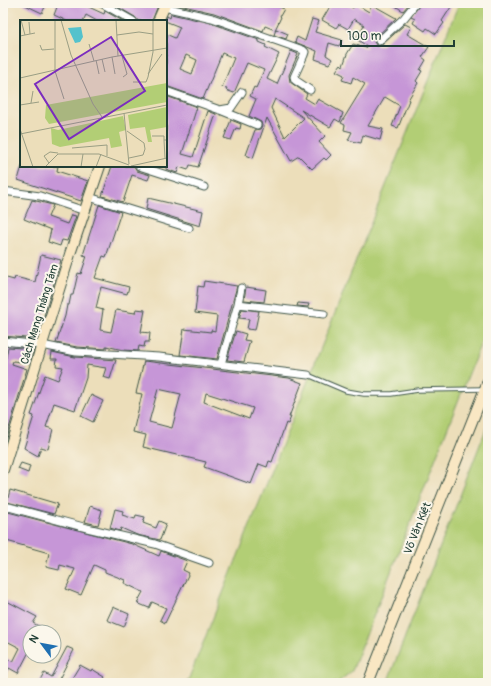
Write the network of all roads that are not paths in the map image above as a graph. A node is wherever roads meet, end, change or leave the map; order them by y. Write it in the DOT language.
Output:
graph roads {
  1 [pos="101,3"];
  2 [pos="416,3"];
  3 [pos="165,5"];
  4 [pos="131,20"];
  5 [pos="158,20"];
  6 [pos="379,41"];
  7 [pos="310,90"];
  8 [pos="167,91"];
  9 [pos="242,92"];
  10 [pos="220,110"];
  11 [pos="257,126"];
  12 [pos="100,167"];
  13 [pos="142,167"];
  14 [pos="204,187"];
  15 [pos="3,192"];
  16 [pos="89,197"];
  17 [pos="85,211"];
  18 [pos="189,228"];
  19 [pos="241,288"];
  20 [pos="238,304"];
  21 [pos="324,314"];
  22 [pos="3,341"];
  23 [pos="42,345"];
  24 [pos="221,364"];
  25 [pos="308,375"];
  26 [pos="487,385"];
  27 [pos="3,470"];
  28 [pos="3,506"];
  29 [pos="209,563"];
  30 [pos="368,683"];
  1 -- 4 [label="street"];
  2 -- 6 [label="street"];
  3 -- 5 [label="street"];
  3 -- 7 [label="street"];
  8 -- 10 [label="street"];
  9 -- 10 [label="street"];
  10 -- 11 [label="street"];
  12 -- 16 [label="street, Cách Mạng Tháng Tám"];
  13 -- 14 [label="street"];
  15 -- 17 [label="street"];
  16 -- 17 [label="street, Cách Mạng Tháng Tám"];
  16 -- 18 [label="street"];
  17 -- 23 [label="street, Cách Mạng Tháng Tám"];
  19 -- 20 [label="street"];
  20 -- 21 [label="street"];
  20 -- 24 [label="street"];
  22 -- 23 [label="street"];
  23 -- 24 [label="street"];
  23 -- 27 [label="street, Cách Mạng Tháng Tám"];
  24 -- 25 [label="street"];
  25 -- 26 [label="lane"];
  26 -- 30 [label="street, Võ Văn Kiệt"];
  28 -- 29 [label="street"];
}
